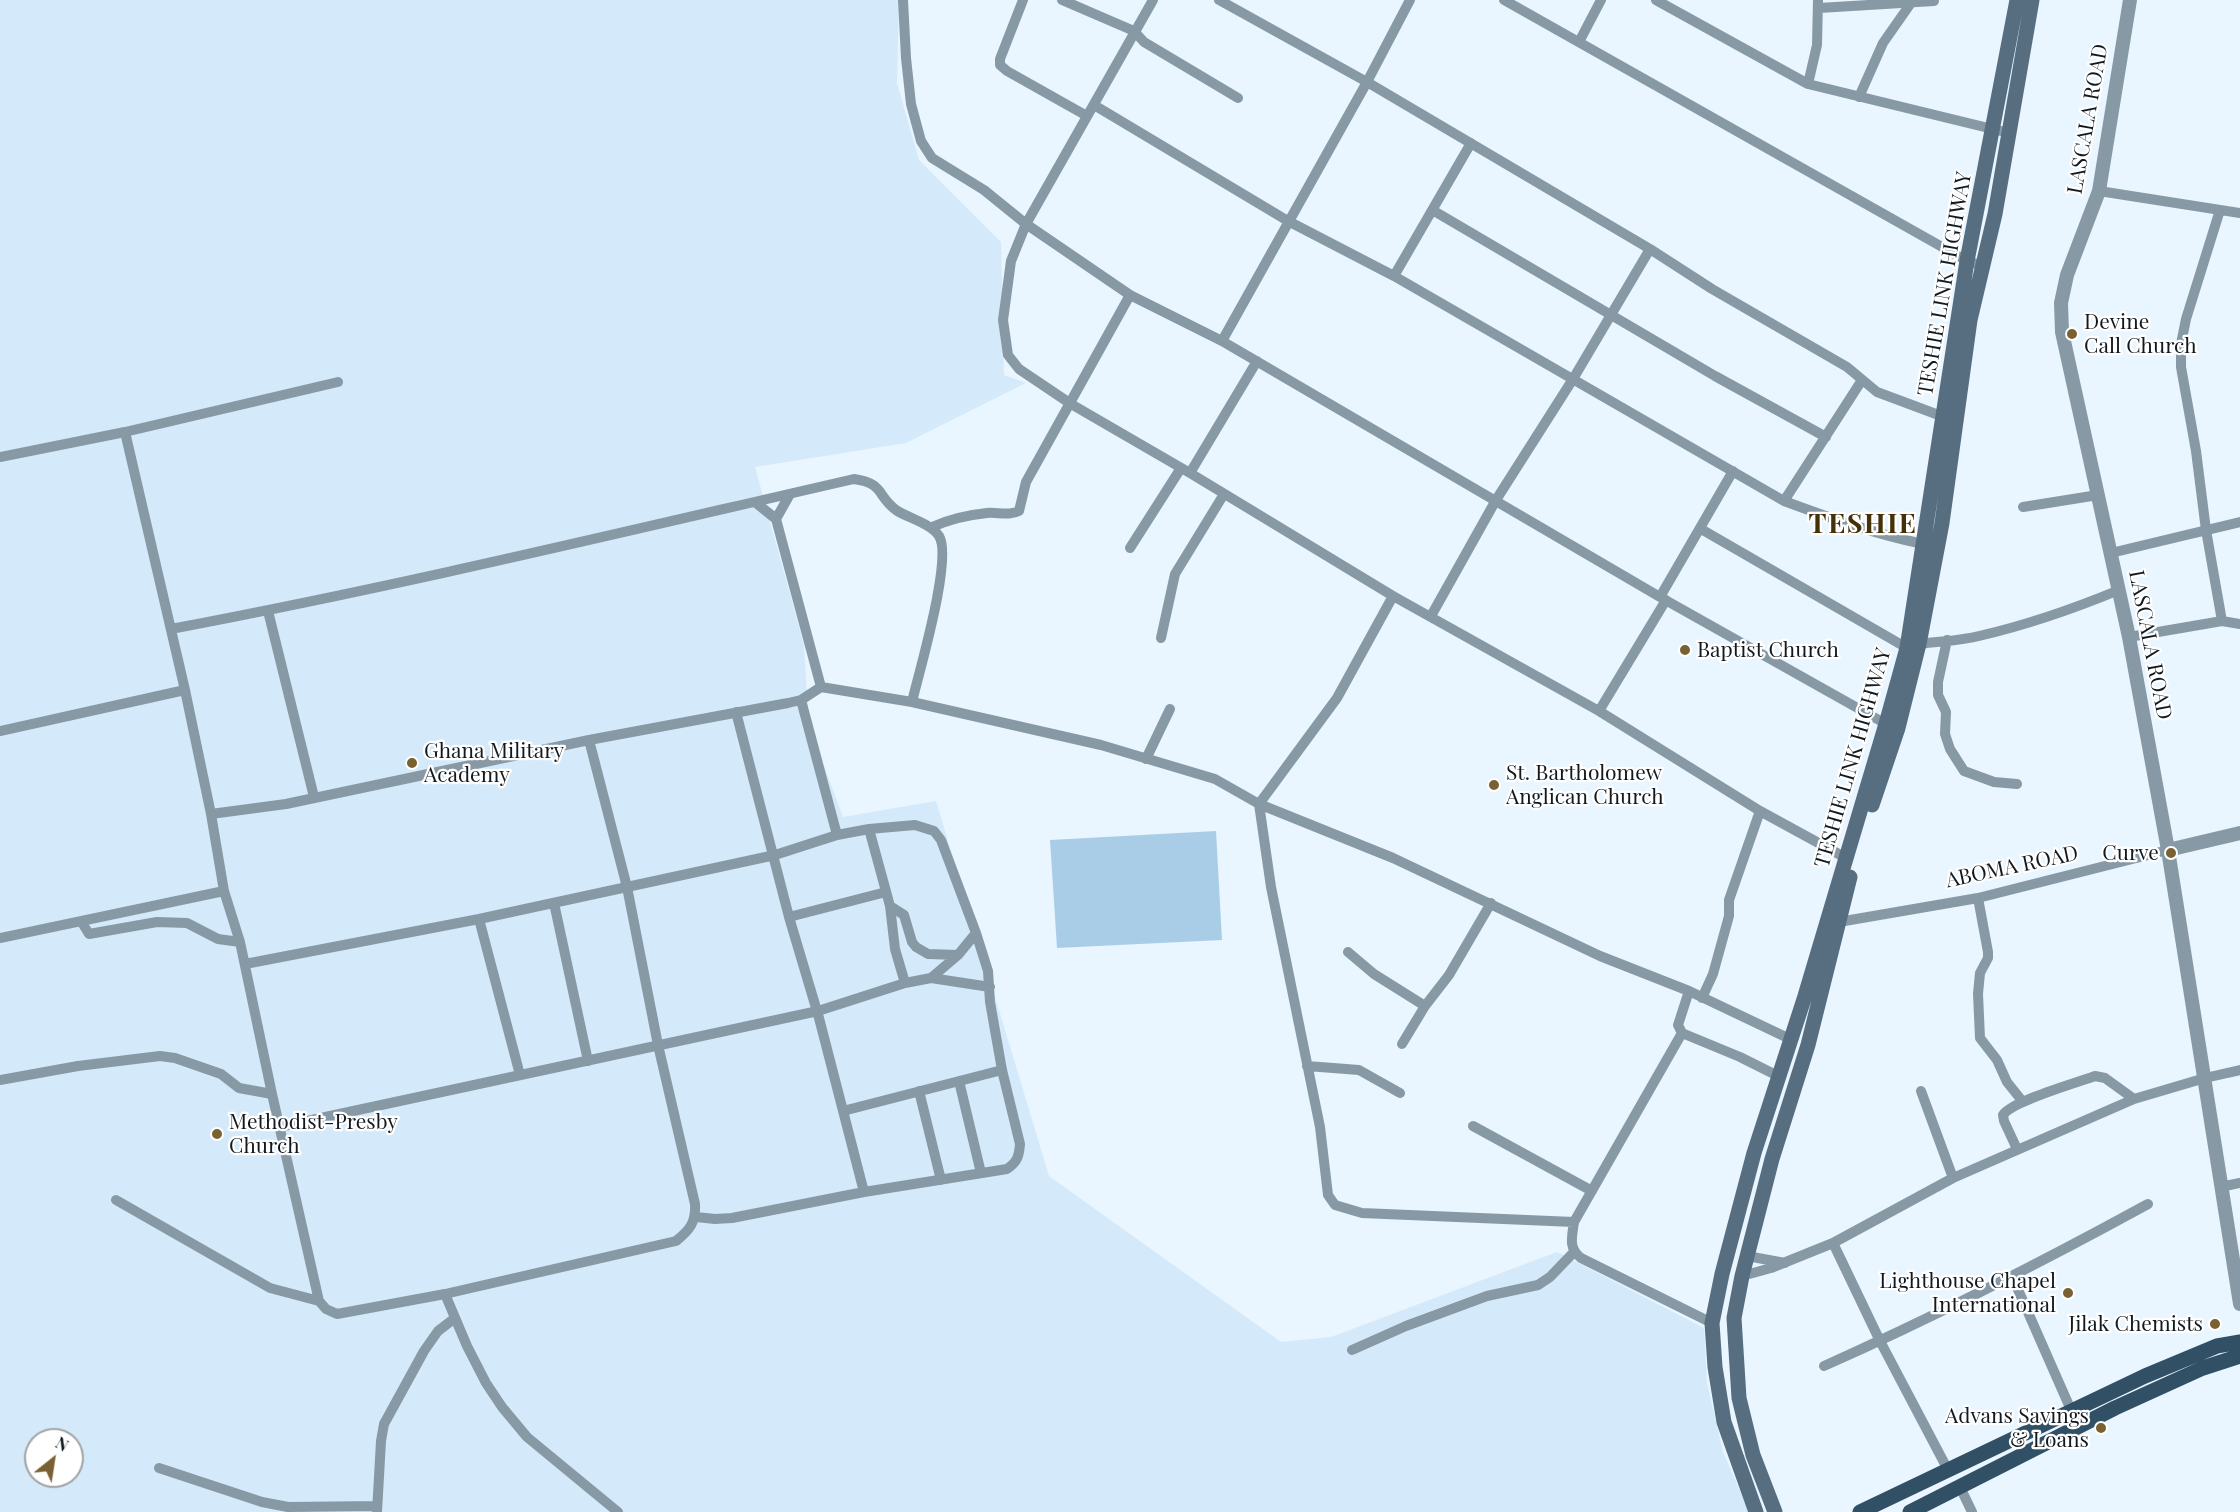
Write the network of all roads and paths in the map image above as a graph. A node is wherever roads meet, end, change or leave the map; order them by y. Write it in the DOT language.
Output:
graph roads {
  1 [pos="903,0"];
  2 [pos="1023,0"];
  3 [pos="1062,0"];
  4 [pos="1153,0"];
  5 [pos="1219,0"];
  6 [pos="1410,0"];
  7 [pos="1504,0"];
  8 [pos="1600,0"];
  9 [pos="1656,0"];
  10 [pos="2017,0"];
  11 [pos="2032,0"];
  12 [pos="2130,0"];
  13 [pos="1934,1"];
  14 [pos="1911,3"];
  15 [pos="1819,4"];
  16 [pos="1134,31"];
  17 [pos="1579,42"];
  18 [pos="1366,82"];
  19 [pos="1808,84"];
  20 [pos="1859,97"];
  21 [pos="1238,98"];
  22 [pos="1094,105"];
  23 [pos="1087,116"];
  24 [pos="1993,129"];
  25 [pos="2009,133"];
  26 [pos="1471,143"];
  27 [pos="2099,191"];
  28 [pos="2220,210"];
  29 [pos="1434,211"];
  30 [pos="2240,213"];
  31 [pos="1288,221"];
  32 [pos="1026,224"];
  33 [pos="1650,249"];
  34 [pos="1967,261"];
  35 [pos="1983,266"];
  36 [pos="1394,276"];
  37 [pos="1130,295"];
  38 [pos="1611,316"];
  39 [pos="1222,341"];
  40 [pos="1257,361"];
  41 [pos="1573,379"];
  42 [pos="1862,380"];
  43 [pos="338,382"];
  44 [pos="1071,404"];
  45 [pos="1944,417"];
  46 [pos="124,432"];
  47 [pos="1826,437"];
  48 [pos="0,457"];
  49 [pos="1185,470"];
  50 [pos="1733,471"];
  51 [pos="790,494"];
  52 [pos="1224,494"];
  53 [pos="2098,495"];
  54 [pos="1496,500"];
  55 [pos="1784,501"];
  56 [pos="755,502"];
  57 [pos="2023,507"];
  58 [pos="776,519"];
  59 [pos="2240,522"];
  60 [pos="932,527"];
  61 [pos="1701,529"];
  62 [pos="2206,530"];
  63 [pos="1923,544"];
  64 [pos="1130,548"];
  65 [pos="2111,553"];
  66 [pos="2119,590"];
  67 [pos="1393,596"];
  68 [pos="1663,599"];
  69 [pos="268,611"];
  70 [pos="1431,616"];
  71 [pos="2222,621"];
  72 [pos="2240,624"];
  73 [pos="171,629"];
  74 [pos="2129,637"];
  75 [pos="1161,638"];
  76 [pos="1947,640"];
  77 [pos="1913,646"];
  78 [pos="821,687"];
  79 [pos="185,690"];
  80 [pos="801,700"];
  81 [pos="912,702"];
  82 [pos="1170,709"];
  83 [pos="1599,711"];
  84 [pos="736,712"];
  85 [pos="1887,724"];
  86 [pos="0,730"];
  87 [pos="589,740"];
  88 [pos="1146,759"];
  89 [pos="2017,784"];
  90 [pos="314,797"];
  91 [pos="1259,804"];
  92 [pos="1760,811"];
  93 [pos="211,814"];
  94 [pos="869,829"];
  95 [pos="2240,833"];
  96 [pos="837,835"];
  97 [pos="2168,850"];
  98 [pos="775,855"];
  99 [pos="1846,858"];
  100 [pos="627,887"];
  101 [pos="224,891"];
  102 [pos="886,892"];
  103 [pos="1978,898"];
  104 [pos="554,903"];
  105 [pos="1491,903"];
  106 [pos="890,906"];
  107 [pos="789,917"];
  108 [pos="478,919"];
  109 [pos="81,921"];
  110 [pos="1833,923"];
  111 [pos="976,933"];
  112 [pos="0,938"];
  113 [pos="240,942"];
  114 [pos="1348,952"];
  115 [pos="958,955"];
  116 [pos="245,964"];
  117 [pos="931,978"];
  118 [pos="905,983"];
  119 [pos="990,987"];
  120 [pos="1689,991"];
  121 [pos="1702,998"];
  122 [pos="1425,1006"];
  123 [pos="818,1011"];
  124 [pos="1682,1034"];
  125 [pos="1790,1039"];
  126 [pos="1402,1044"];
  127 [pos="658,1045"];
  128 [pos="588,1061"];
  129 [pos="1308,1066"];
  130 [pos="1002,1070"];
  131 [pos="2240,1070"];
  132 [pos="520,1075"];
  133 [pos="1778,1076"];
  134 [pos="2205,1078"];
  135 [pos="0,1080"];
  136 [pos="959,1081"];
  137 [pos="919,1091"];
  138 [pos="1921,1091"];
  139 [pos="1400,1093"];
  140 [pos="272,1094"];
  141 [pos="2134,1099"];
  142 [pos="2023,1102"];
  143 [pos="843,1111"];
  144 [pos="1473,1126"];
  145 [pos="279,1127"];
  146 [pos="2017,1149"];
  147 [pos="981,1173"];
  148 [pos="1953,1178"];
  149 [pos="941,1180"];
  150 [pos="2240,1183"];
  151 [pos="2220,1187"];
  152 [pos="1592,1191"];
  153 [pos="864,1192"];
  154 [pos="116,1200"];
  155 [pos="2148,1204"];
  156 [pos="696,1217"];
  157 [pos="1574,1222"];
  158 [pos="1833,1243"];
  159 [pos="1574,1252"];
  160 [pos="1747,1256"];
  161 [pos="1785,1263"];
  162 [pos="1742,1276"];
  163 [pos="2012,1276"];
  164 [pos="445,1294"];
  165 [pos="319,1301"];
  166 [pos="2240,1304"];
  167 [pos="455,1318"];
  168 [pos="1712,1323"];
  169 [pos="1880,1341"];
  170 [pos="2240,1342"];
  171 [pos="1352,1350"];
  172 [pos="2240,1356"];
  173 [pos="1824,1366"];
  174 [pos="2071,1410"];
  175 [pos="159,1468"];
  176 [pos="1948,1470"];
  177 [pos="1960,1487"];
  178 [pos="377,1509"];
  179 [pos="618,1512"];
  180 [pos="1756,1512"];
  181 [pos="1775,1512"];
  182 [pos="1860,1512"];
  183 [pos="1910,1512"];
  184 [pos="1972,1512"];
  1 -- 32 [label="street"];
  2 -- 23 [label="street"];
  3 -- 16 [label="street"];
  4 -- 16 [label="street"];
  5 -- 18 [label="street"];
  6 -- 18 [label="street"];
  7 -- 17 [label="street"];
  8 -- 17 [label="street"];
  9 -- 19 [label="street"];
  10 -- 24 [label="main road, TESHIE LINK HIGHWAY"];
  11 -- 25 [label="main road, TESHIE LINK HIGHWAY"];
  12 -- 27 [label="street, LASCALA ROAD"];
  13 -- 14 [label="street"];
  14 -- 15 [label="street"];
  14 -- 20 [label="street"];
  15 -- 19 [label="street"];
  16 -- 21 [label="street"];
  16 -- 22 [label="street"];
  17 -- 34 [label="street"];
  18 -- 26 [label="street"];
  18 -- 31 [label="street"];
  19 -- 20 [label="street"];
  20 -- 24 [label="street"];
  22 -- 23 [label="street"];
  22 -- 31 [label="street"];
  23 -- 32 [label="street"];
  24 -- 25 [label="street"];
  24 -- 34 [label="main road, TESHIE LINK HIGHWAY"];
  25 -- 35 [label="main road, TESHIE LINK HIGHWAY"];
  26 -- 29 [label="street"];
  26 -- 33 [label="street"];
  27 -- 28 [label="street"];
  27 -- 53 [label="street, LASCALA ROAD"];
  28 -- 30 [label="street"];
  28 -- 62 [label="street"];
  29 -- 36 [label="street"];
  29 -- 38 [label="street"];
  31 -- 36 [label="street"];
  31 -- 39 [label="street"];
  32 -- 37 [label="street"];
  32 -- 44 [label="street"];
  33 -- 38 [label="street"];
  33 -- 42 [label="street"];
  34 -- 35 [label="street"];
  34 -- 45 [label="main road, TESHIE LINK HIGHWAY"];
  35 -- 77 [label="main road, TESHIE LINK HIGHWAY"];
  36 -- 41 [label="street"];
  37 -- 39 [label="street"];
  37 -- 44 [label="street"];
  38 -- 41 [label="street"];
  38 -- 47 [label="street"];
  39 -- 40 [label="street"];
  40 -- 49 [label="street"];
  40 -- 54 [label="street"];
  41 -- 50 [label="street"];
  41 -- 54 [label="street"];
  42 -- 45 [label="street"];
  42 -- 47 [label="street"];
  43 -- 46 [label="street"];
  44 -- 49 [label="street"];
  44 -- 60 [label="street"];
  45 -- 63 [label="main road, TESHIE LINK HIGHWAY"];
  46 -- 48 [label="street"];
  46 -- 73 [label="street"];
  47 -- 55 [label="street"];
  49 -- 52 [label="street"];
  49 -- 64 [label="street"];
  50 -- 55 [label="street"];
  50 -- 61 [label="street"];
  51 -- 56 [label="street"];
  51 -- 58 [label="street"];
  51 -- 60 [label="street"];
  52 -- 67 [label="street"];
  52 -- 75 [label="street"];
  53 -- 57 [label="street"];
  53 -- 65 [label="street, LASCALA ROAD"];
  54 -- 68 [label="street"];
  54 -- 70 [label="street"];
  55 -- 63 [label="street"];
  56 -- 58 [label="street"];
  56 -- 69 [label="street"];
  58 -- 78 [label="street"];
  59 -- 62 [label="street"];
  60 -- 81 [label="street"];
  61 -- 68 [label="street"];
  61 -- 77 [label="street"];
  62 -- 65 [label="street"];
  62 -- 71 [label="street"];
  63 -- 77 [label="main road, TESHIE LINK HIGHWAY"];
  65 -- 66 [label="street, LASCALA ROAD"];
  66 -- 74 [label="street, LASCALA ROAD"];
  66 -- 76 [label="street"];
  67 -- 70 [label="street"];
  67 -- 91 [label="street"];
  68 -- 83 [label="street"];
  68 -- 85 [label="street"];
  69 -- 73 [label="street"];
  69 -- 90 [label="street"];
  70 -- 83 [label="street"];
  71 -- 72 [label="street"];
  71 -- 74 [label="street"];
  73 -- 79 [label="street"];
  74 -- 97 [label="street, LASCALA ROAD"];
  76 -- 77 [label="street"];
  76 -- 89 [label="street"];
  77 -- 85 [label="main road, TESHIE LINK HIGHWAY"];
  77 -- 110 [label="main road, TESHIE LINK HIGHWAY"];
  78 -- 80 [label="street"];
  78 -- 81 [label="street"];
  79 -- 86 [label="street"];
  79 -- 93 [label="street"];
  80 -- 84 [label="street"];
  80 -- 96 [label="street"];
  81 -- 88 [label="street"];
  82 -- 88 [label="street"];
  83 -- 92 [label="street"];
  84 -- 87 [label="street"];
  84 -- 98 [label="street"];
  85 -- 99 [label="main road, TESHIE LINK HIGHWAY"];
  87 -- 90 [label="street"];
  87 -- 100 [label="street"];
  88 -- 91 [label="street"];
  90 -- 93 [label="street"];
  91 -- 105 [label="street"];
  91 -- 129 [label="street"];
  92 -- 99 [label="street"];
  92 -- 121 [label="street"];
  93 -- 101 [label="street"];
  94 -- 96 [label="street"];
  94 -- 102 [label="street"];
  94 -- 111 [label="street"];
  95 -- 97 [label="street, ABOMA ROAD"];
  96 -- 98 [label="street"];
  97 -- 103 [label="street, ABOMA ROAD"];
  97 -- 134 [label="street, LASCALA ROAD"];
  98 -- 100 [label="street"];
  98 -- 107 [label="street"];
  99 -- 110 [label="main road, TESHIE LINK HIGHWAY"];
  100 -- 104 [label="street"];
  100 -- 127 [label="street"];
  101 -- 109 [label="street"];
  101 -- 113 [label="street"];
  102 -- 106 [label="street"];
  102 -- 107 [label="street"];
  103 -- 110 [label="street, ABOMA ROAD"];
  103 -- 142 [label="street"];
  104 -- 108 [label="street"];
  104 -- 128 [label="street"];
  105 -- 120 [label="street"];
  105 -- 122 [label="street"];
  106 -- 115 [label="street"];
  106 -- 118 [label="street"];
  107 -- 123 [label="street"];
  108 -- 116 [label="street"];
  108 -- 132 [label="street"];
  109 -- 112 [label="street"];
  109 -- 113 [label="street"];
  110 -- 125 [label="main road, TESHIE LINK HIGHWAY"];
  110 -- 160 [label="main road, TESHIE LINK HIGHWAY"];
  111 -- 115 [label="street"];
  111 -- 119 [label="street"];
  113 -- 116 [label="street"];
  114 -- 122 [label="street"];
  115 -- 117 [label="street"];
  116 -- 140 [label="street"];
  117 -- 118 [label="street"];
  117 -- 119 [label="street"];
  118 -- 123 [label="street"];
  119 -- 130 [label="street"];
  120 -- 121 [label="street"];
  120 -- 124 [label="street"];
  121 -- 125 [label="street"];
  122 -- 126 [label="street"];
  123 -- 127 [label="street"];
  123 -- 143 [label="street"];
  124 -- 133 [label="street"];
  124 -- 152 [label="street"];
  125 -- 133 [label="main road, TESHIE LINK HIGHWAY"];
  127 -- 128 [label="street"];
  127 -- 156 [label="street"];
  128 -- 132 [label="street"];
  129 -- 139 [label="street"];
  129 -- 157 [label="street"];
  130 -- 136 [label="street"];
  130 -- 147 [label="street"];
  131 -- 134 [label="street"];
  132 -- 145 [label="street"];
  133 -- 168 [label="main road, TESHIE LINK HIGHWAY"];
  134 -- 141 [label="street"];
  134 -- 151 [label="street, LASCALA ROAD"];
  135 -- 140 [label="street"];
  136 -- 137 [label="street"];
  136 -- 147 [label="street"];
  137 -- 143 [label="street"];
  137 -- 149 [label="street"];
  138 -- 148 [label="street"];
  140 -- 145 [label="street"];
  141 -- 142 [label="street"];
  141 -- 146 [label="street"];
  142 -- 146 [label="street"];
  143 -- 153 [label="street"];
  144 -- 152 [label="street"];
  145 -- 165 [label="street"];
  146 -- 148 [label="street"];
  147 -- 149 [label="street"];
  148 -- 158 [label="street"];
  149 -- 153 [label="street"];
  150 -- 151 [label="street"];
  151 -- 166 [label="street, LASCALA ROAD"];
  152 -- 157 [label="street"];
  153 -- 156 [label="street"];
  154 -- 165 [label="street"];
  155 -- 163 [label="street"];
  156 -- 164 [label="street"];
  157 -- 159 [label="street"];
  158 -- 161 [label="street"];
  158 -- 169 [label="street"];
  159 -- 168 [label="street"];
  159 -- 171 [label="street"];
  160 -- 161 [label="street"];
  160 -- 162 [label="main road, TESHIE LINK HIGHWAY"];
  161 -- 162 [label="street"];
  162 -- 181 [label="main road, TESHIE LINK HIGHWAY"];
  163 -- 169 [label="street"];
  163 -- 174 [label="street"];
  164 -- 165 [label="street"];
  164 -- 167 [label="street"];
  167 -- 178 [label="street"];
  167 -- 179 [label="street"];
  168 -- 180 [label="main road, TESHIE LINK HIGHWAY"];
  169 -- 173 [label="street"];
  169 -- 176 [label="street"];
  170 -- 174 [label="main road"];
  172 -- 177 [label="main road"];
  174 -- 176 [label="main road"];
  175 -- 178 [label="street"];
  176 -- 182 [label="main road"];
  177 -- 183 [label="main road"];
  177 -- 184 [label="street"];
}
